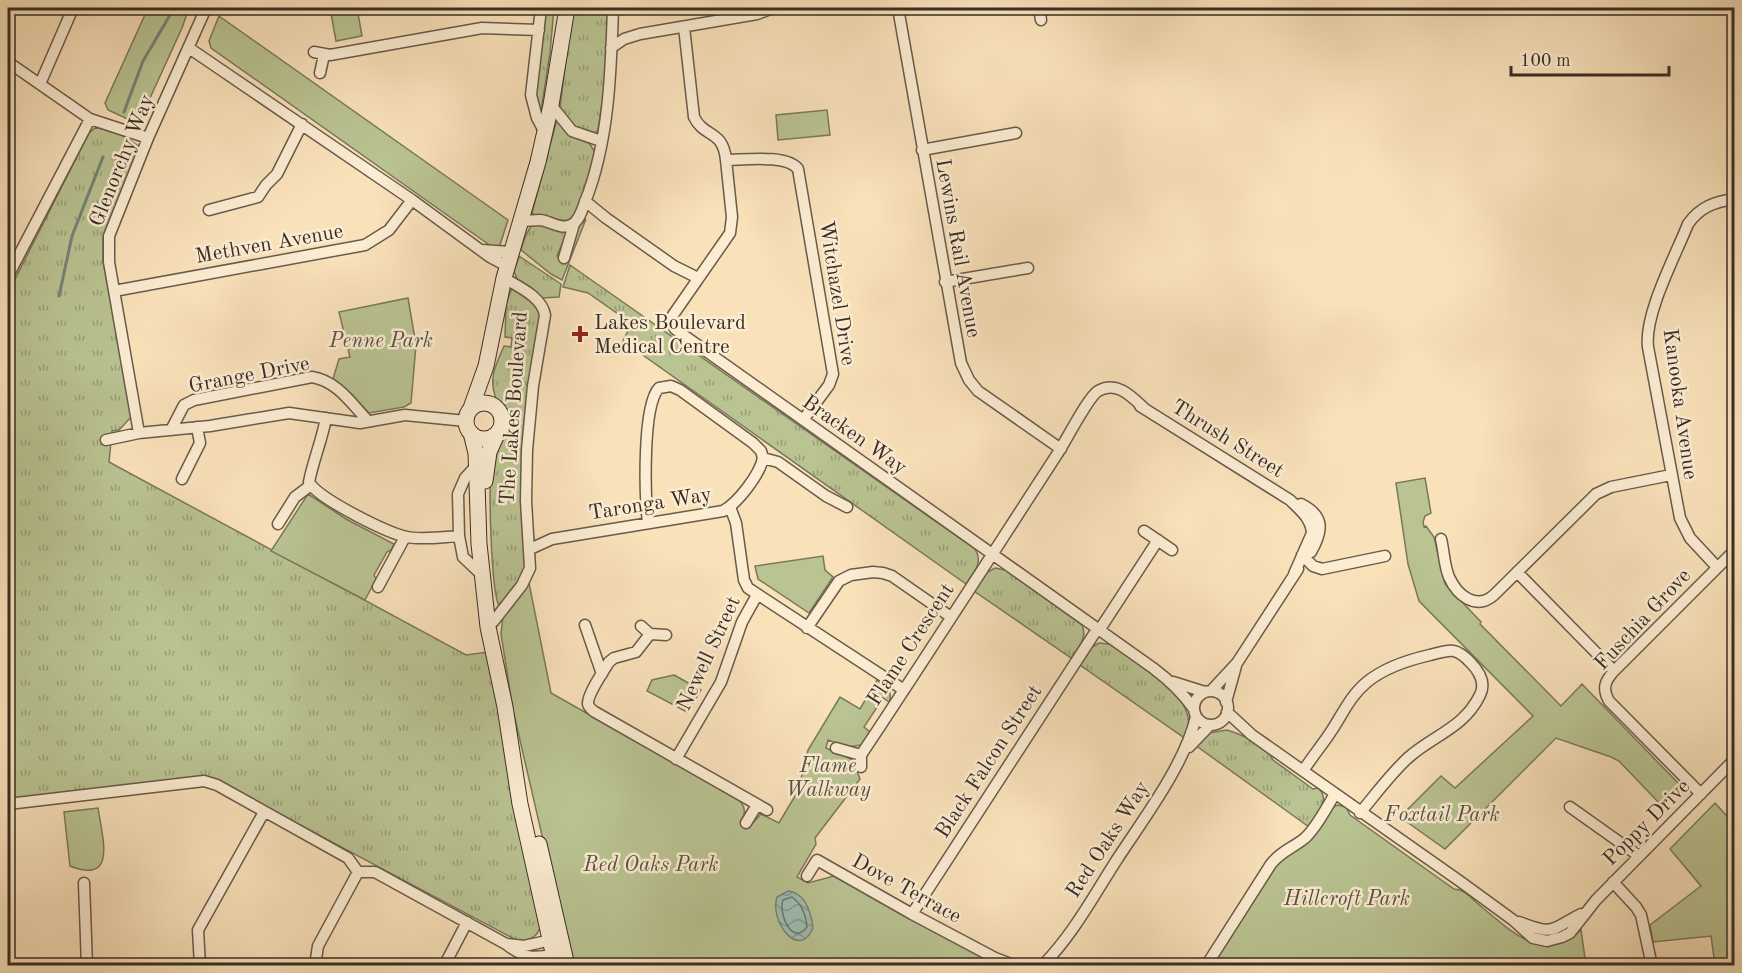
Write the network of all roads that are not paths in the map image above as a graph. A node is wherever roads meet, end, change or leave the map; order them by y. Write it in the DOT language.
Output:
graph roads {
  1 [pos="73,8"];
  2 [pos="206,8"];
  3 [pos="541,8"];
  4 [pos="560,8"];
  5 [pos="567,8"];
  6 [pos="614,8"];
  7 [pos="773,8"];
  8 [pos="898,8"];
  9 [pos="1039,8"];
  10 [pos="613,20"];
  11 [pos="1041,20"];
  12 [pos="684,27"];
  13 [pos="539,30"];
  14 [pos="640,34"];
  15 [pos="189,48"];
  16 [pos="611,48"];
  17 [pos="8,62"];
  18 [pos="556,71"];
  19 [pos="320,73"];
  20 [pos="40,84"];
  21 [pos="550,105"];
  22 [pos="90,119"];
  23 [pos="302,124"];
  24 [pos="545,133"];
  25 [pos="1016,133"];
  26 [pos="148,138"];
  27 [pos="601,141"];
  28 [pos="922,150"];
  29 [pos="726,160"];
  30 [pos="1734,199"];
  31 [pos="412,200"];
  32 [pos="585,201"];
  33 [pos="209,210"];
  34 [pos="581,212"];
  35 [pos="606,218"];
  36 [pos="521,221"];
  37 [pos="574,224"];
  38 [pos="564,258"];
  39 [pos="507,266"];
  40 [pos="1028,268"];
  41 [pos="8,276"];
  42 [pos="695,282"];
  43 [pos="945,282"];
  44 [pos="114,291"];
  45 [pos="486,366"];
  46 [pos="496,408"];
  47 [pos="326,418"];
  48 [pos="367,420"];
  49 [pos="803,420"];
  50 [pos="469,421"];
  51 [pos="197,427"];
  52 [pos="171,430"];
  53 [pos="498,432"];
  54 [pos="140,433"];
  55 [pos="106,440"];
  56 [pos="1060,449"];
  57 [pos="763,458"];
  58 [pos="477,465"];
  59 [pos="1671,475"];
  60 [pos="182,479"];
  61 [pos="311,485"];
  62 [pos="847,507"];
  63 [pos="727,509"];
  64 [pos="648,524"];
  65 [pos="278,525"];
  66 [pos="1144,531"];
  67 [pos="528,532"];
  68 [pos="459,536"];
  69 [pos="405,537"];
  70 [pos="552,539"];
  71 [pos="1442,539"];
  72 [pos="1158,540"];
  73 [pos="530,549"];
  74 [pos="1172,550"];
  75 [pos="1734,551"];
  76 [pos="992,555"];
  77 [pos="1385,556"];
  78 [pos="1306,557"];
  79 [pos="1717,567"];
  80 [pos="1517,572"];
  81 [pos="481,574"];
  82 [pos="378,587"];
  83 [pos="757,595"];
  84 [pos="951,617"];
  85 [pos="493,622"];
  86 [pos="585,625"];
  87 [pos="641,626"];
  88 [pos="807,628"];
  89 [pos="1098,630"];
  90 [pos="650,634"];
  91 [pos="666,635"];
  92 [pos="1237,663"];
  93 [pos="1614,670"];
  94 [pos="498,671"];
  95 [pos="602,674"];
  96 [pos="1168,679"];
  97 [pos="904,690"];
  98 [pos="1208,692"];
  99 [pos="1227,707"];
  100 [pos="1195,713"];
  101 [pos="1215,724"];
  102 [pos="1252,735"];
  103 [pos="836,748"];
  104 [pos="1185,751"];
  105 [pos="861,755"];
  106 [pos="676,759"];
  107 [pos="1734,760"];
  108 [pos="861,767"];
  109 [pos="1302,771"];
  110 [pos="1335,794"];
  111 [pos="1701,794"];
  112 [pos="8,804"];
  113 [pos="1570,807"];
  114 [pos="264,812"];
  115 [pos="1360,813"];
  116 [pos="746,823"];
  117 [pos="1639,856"];
  118 [pos="358,872"];
  119 [pos="807,876"];
  120 [pos="1613,882"];
  121 [pos="84,883"];
  122 [pos="912,914"];
  123 [pos="467,922"];
  124 [pos="1061,947"];
  125 [pos="558,953"];
  126 [pos="999,962"];
  127 [pos="87,966"];
  128 [pos="200,966"];
  129 [pos="315,966"];
  130 [pos="444,966"];
  131 [pos="1016,966"];
  132 [pos="1042,966"];
  133 [pos="1054,966"];
  134 [pos="1206,966"];
  135 [pos="1652,966"];
  1 -- 20 [label="street"];
  2 -- 15 [label="street, Glenorchy Way"];
  3 -- 13 [label="street"];
  4 -- 18 [label="street, The Lakes Boulevard"];
  5 -- 18 [label="street, The Lakes Boulevard"];
  6 -- 10 [label="street"];
  7 -- 12 [label="street"];
  8 -- 28 [label="street, Lewins Rail Avenue"];
  9 -- 11 [label="street"];
  10 -- 14 [label="street"];
  10 -- 16 [label="street"];
  12 -- 14 [label="street"];
  12 -- 29 [label="street"];
  13 -- 19 [label="street"];
  13 -- 24 [label="street"];
  14 -- 16 [label="street"];
  15 -- 23 [label="street"];
  15 -- 26 [label="street, Glenorchy Way"];
  16 -- 27 [label="street"];
  17 -- 20 [label="street"];
  18 -- 21 [label="street, The Lakes Boulevard"];
  20 -- 22 [label="street"];
  21 -- 24 [label="street, The Lakes Boulevard"];
  21 -- 27 [label="street"];
  22 -- 26 [label="street"];
  22 -- 41 [label="street"];
  23 -- 31 [label="street"];
  23 -- 33 [label="street"];
  24 -- 36 [label="street, The Lakes Boulevard"];
  25 -- 28 [label="street"];
  26 -- 44 [label="street, Glenorchy Way"];
  27 -- 32 [label="street"];
  28 -- 43 [label="street, Lewins Rail Avenue"];
  29 -- 42 [label="street, Bracken Way"];
  29 -- 49 [label="street, Witchazel Drive"];
  30 -- 59 [label="street, Kanooka Avenue"];
  31 -- 39 [label="street"];
  31 -- 44 [label="street, Methven Avenue"];
  32 -- 34 [label="street"];
  32 -- 35 [label="street"];
  34 -- 35 [label="street"];
  34 -- 37 [label="street"];
  35 -- 42 [label="street"];
  36 -- 37 [label="street"];
  36 -- 39 [label="street, The Lakes Boulevard"];
  37 -- 38 [label="street"];
  39 -- 45 [label="street, The Lakes Boulevard"];
  39 -- 67 [label="street, The Lakes Boulevard"];
  40 -- 43 [label="street"];
  42 -- 49 [label="street, Bracken Way"];
  43 -- 56 [label="street, Lewins Rail Avenue"];
  44 -- 54 [label="street, Glenorchy Way"];
  45 -- 46 [label="street, The Lakes Boulevard"];
  45 -- 50 [label="street, The Lakes Boulevard"];
  46 -- 50 [label="street"];
  46 -- 53 [label="street"];
  47 -- 48 [label="street, Grange Drive"];
  47 -- 51 [label="street, Grange Drive"];
  47 -- 61 [label="street"];
  48 -- 50 [label="street, Grange Drive"];
  48 -- 52 [label="street, Grange Drive"];
  49 -- 76 [label="street, Bracken Way"];
  50 -- 53 [label="street"];
  50 -- 58 [label="street, The Lakes Boulevard"];
  51 -- 52 [label="street, Grange Drive"];
  51 -- 60 [label="street"];
  52 -- 54 [label="street, Grange Drive"];
  53 -- 85 [label="street, The Lakes Boulevard"];
  54 -- 55 [label="street, Grange Drive"];
  56 -- 76 [label="street, Thrush Street"];
  56 -- 78 [label="street, Thrush Street"];
  57 -- 62 [label="street"];
  57 -- 63 [label="street, Taronga Way"];
  57 -- 64 [label="street"];
  58 -- 68 [label="street, The Lakes Boulevard"];
  58 -- 81 [label="street, The Lakes Boulevard"];
  59 -- 79 [label="street, Kanooka Avenue"];
  59 -- 80 [label="street"];
  61 -- 65 [label="street"];
  61 -- 69 [label="street"];
  63 -- 64 [label="street, Taronga Way"];
  63 -- 83 [label="street"];
  64 -- 70 [label="street, Taronga Way"];
  66 -- 72 [label="street"];
  67 -- 70 [label="street, Taronga Way"];
  67 -- 73 [label="street, The Lakes Boulevard"];
  68 -- 69 [label="street"];
  68 -- 81 [label="street, The Lakes Boulevard"];
  69 -- 82 [label="street"];
  70 -- 73 [label="street, Taronga Way"];
  71 -- 80 [label="street"];
  72 -- 74 [label="street"];
  72 -- 89 [label="street, Black Falcon Street"];
  73 -- 85 [label="street, The Lakes Boulevard"];
  75 -- 79 [label="street, Fuschia Grove"];
  76 -- 84 [label="street, Flame Crescent"];
  76 -- 89 [label="street, Bracken Way"];
  77 -- 78 [label="street"];
  78 -- 92 [label="street"];
  79 -- 93 [label="street, Fuschia Grove"];
  80 -- 93 [label="street"];
  81 -- 94 [label="street, The Lakes Boulevard"];
  83 -- 88 [label="street"];
  83 -- 106 [label="street, Newell Street"];
  84 -- 88 [label="street"];
  84 -- 97 [label="street, Flame Crescent"];
  85 -- 94 [label="street, The Lakes Boulevard"];
  86 -- 95 [label="street"];
  87 -- 90 [label="street"];
  88 -- 97 [label="street"];
  89 -- 96 [label="street, Bracken Way"];
  89 -- 122 [label="street, Black Falcon Street"];
  90 -- 91 [label="street"];
  90 -- 95 [label="street"];
  92 -- 98 [label="street"];
  92 -- 99 [label="street"];
  93 -- 111 [label="street, Fuschia Grove"];
  94 -- 125 [label="street, The Lakes Boulevard"];
  95 -- 106 [label="street"];
  96 -- 98 [label="street, Bracken Way"];
  96 -- 100 [label="street, Bracken Way"];
  97 -- 105 [label="street, Flame Crescent"];
  98 -- 99 [label="street"];
  98 -- 100 [label="street"];
  99 -- 101 [label="street"];
  99 -- 102 [label="street"];
  100 -- 101 [label="street"];
  100 -- 104 [label="street, Red Oaks Way"];
  101 -- 102 [label="street"];
  101 -- 104 [label="street, Red Oaks Way"];
  102 -- 109 [label="street"];
  103 -- 105 [label="street"];
  104 -- 124 [label="street, Red Oaks Way"];
  105 -- 108 [label="street"];
  106 -- 116 [label="street"];
  107 -- 111 [label="street, Poppy Drive"];
  109 -- 110 [label="street"];
  109 -- 115 [label="street"];
  110 -- 115 [label="street"];
  110 -- 134 [label="street"];
  111 -- 117 [label="street, Poppy Drive"];
  112 -- 114 [label="street"];
  113 -- 117 [label="street"];
  114 -- 118 [label="street"];
  114 -- 128 [label="street"];
  115 -- 120 [label="street, Poppy Drive"];
  117 -- 120 [label="street, Poppy Drive"];
  118 -- 123 [label="street"];
  118 -- 129 [label="street"];
  119 -- 122 [label="street, Dove Terrace"];
  120 -- 135 [label="street"];
  121 -- 127 [label="street"];
  122 -- 126 [label="street, Dove Terrace"];
  123 -- 125 [label="street"];
  123 -- 130 [label="street"];
  124 -- 132 [label="street, Red Oaks Way"];
  124 -- 133 [label="street, Red Oaks Way"];
  126 -- 131 [label="street, Dove Terrace"];
}
